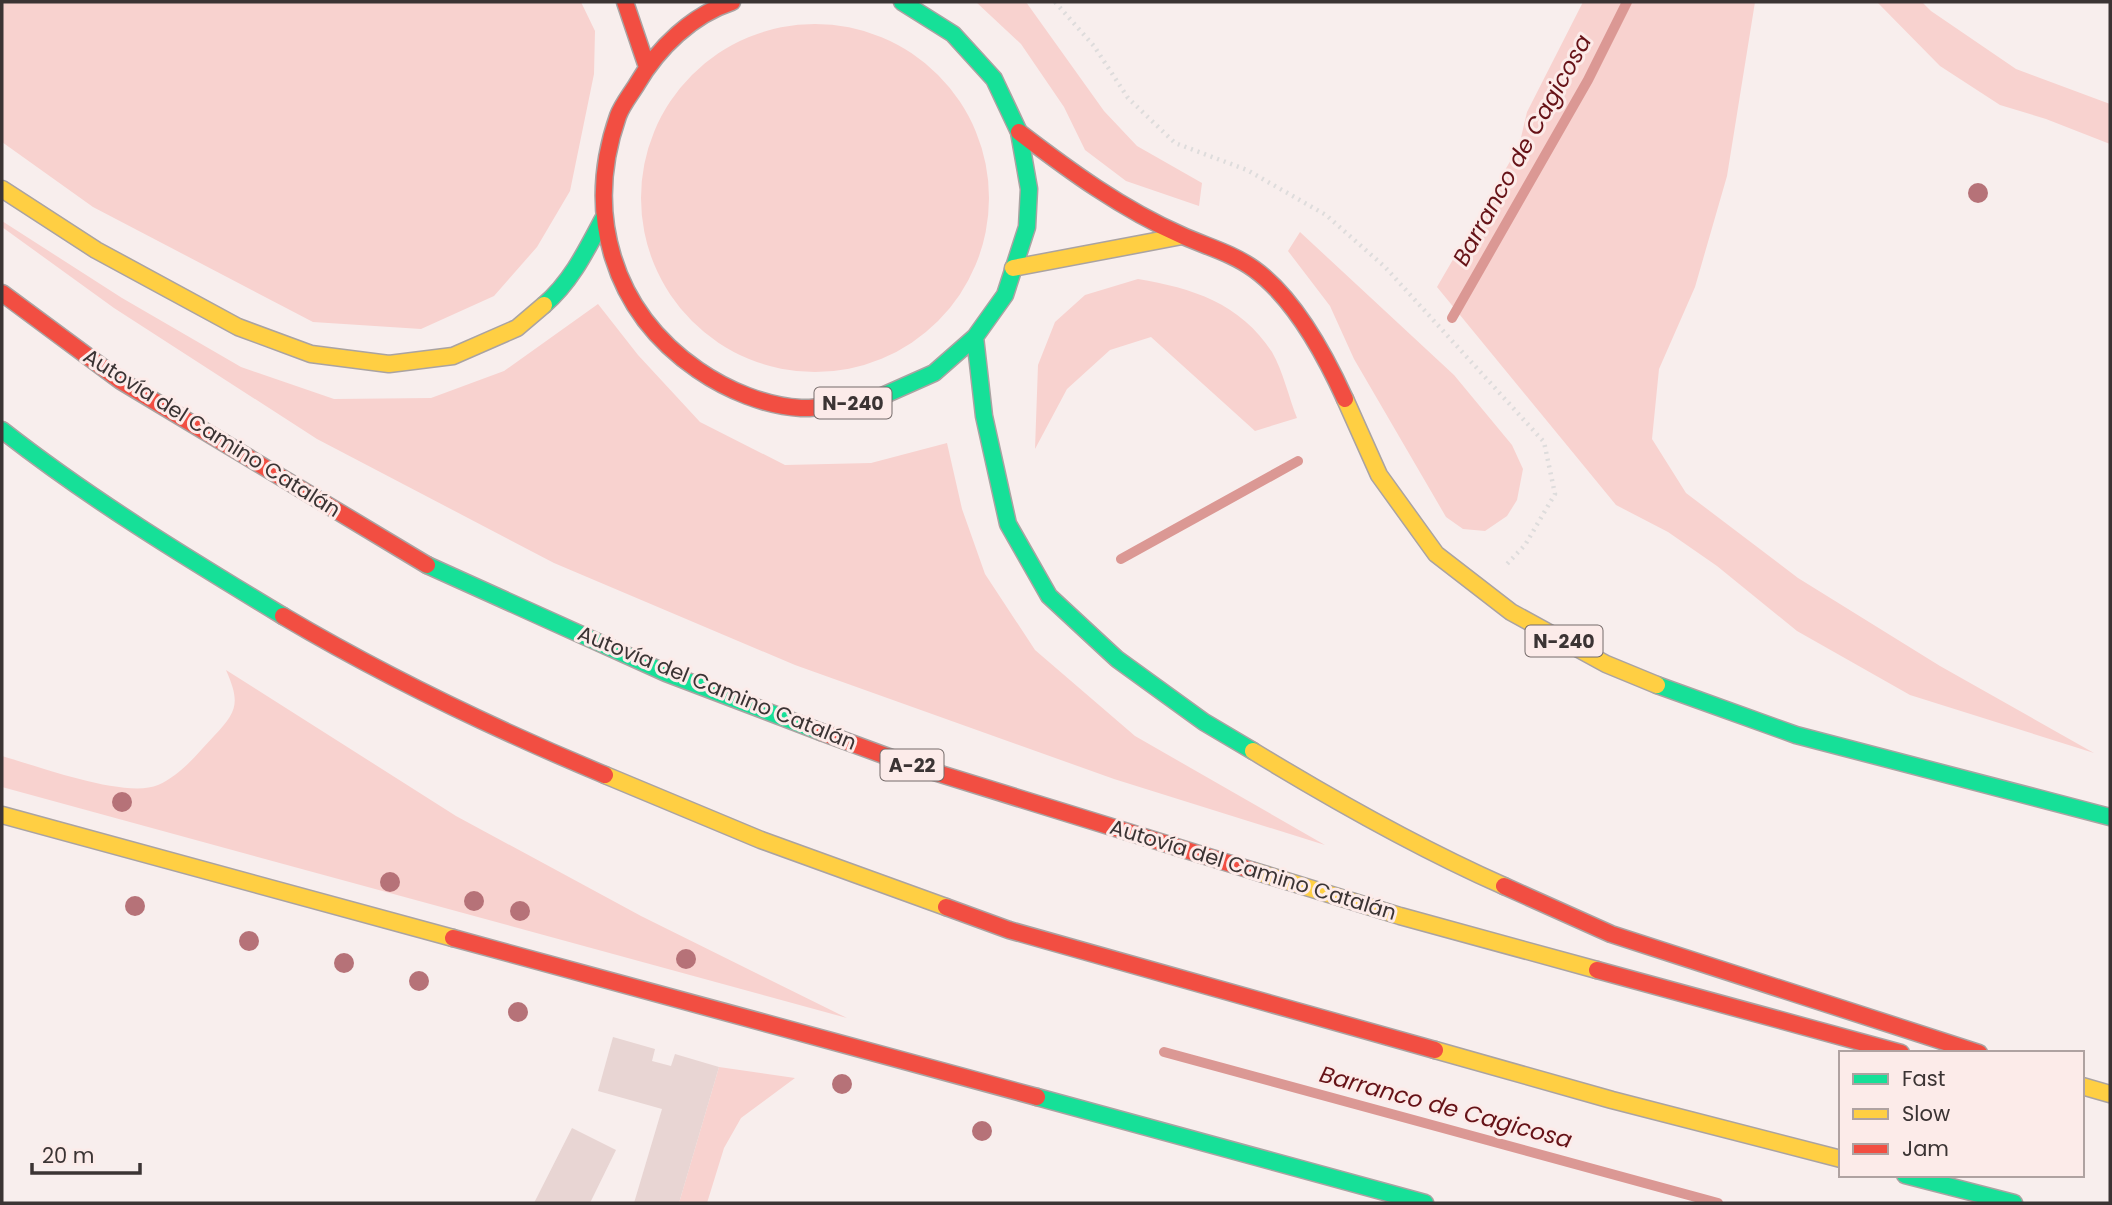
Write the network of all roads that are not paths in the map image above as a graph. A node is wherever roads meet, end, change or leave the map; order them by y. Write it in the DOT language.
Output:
graph roads {
  1 [pos="625,2"];
  2 [pos="902,2"];
  3 [pos="724,3"];
  4 [pos="647,67"];
  5 [pos="1019,132"];
  6 [pos="2,188"];
  7 [pos="604,217"];
  8 [pos="1182,236"];
  9 [pos="1013,268"];
  10 [pos="2,293"];
  11 [pos="975,337"];
  12 [pos="2,430"];
  13 [pos="71,501"];
  14 [pos="329,643"];
  15 [pos="2,815"];
  16 [pos="2110,817"];
  17 [pos="1894,1051"];
  18 [pos="1973,1051"];
  19 [pos="2084,1087"];
  20 [pos="2110,1094"];
  21 [pos="2084,1103"];
  22 [pos="2110,1110"];
  23 [pos="1839,1158"];
  24 [pos="1913,1177"];
  25 [pos="1425,1203"];
  26 [pos="2014,1203"];
  1 -- 4 [label="main road"];
  2 -- 5 [label="main road, N-240"];
  3 -- 4 [label="main road, N-240"];
  4 -- 7 [label="main road, N-240"];
  5 -- 8 [label="main road, N-240"];
  5 -- 9 [label="main road, N-240"];
  6 -- 7 [label="main road"];
  7 -- 11 [label="main road, N-240"];
  8 -- 9 [label="main road"];
  8 -- 16 [label="main road, N-240"];
  9 -- 11 [label="main road, N-240"];
  10 -- 17 [label="main road, Autovía del Camino Catalán / A-22"];
  11 -- 18 [label="main road"];
  12 -- 14 [label="main road"];
  13 -- 14 [label="main road"];
  14 -- 23 [label="main road"];
  15 -- 25 [label="main road"];
  19 -- 20 [label="main road"];
  21 -- 22 [label="main road"];
  24 -- 26 [label="main road"];
}
